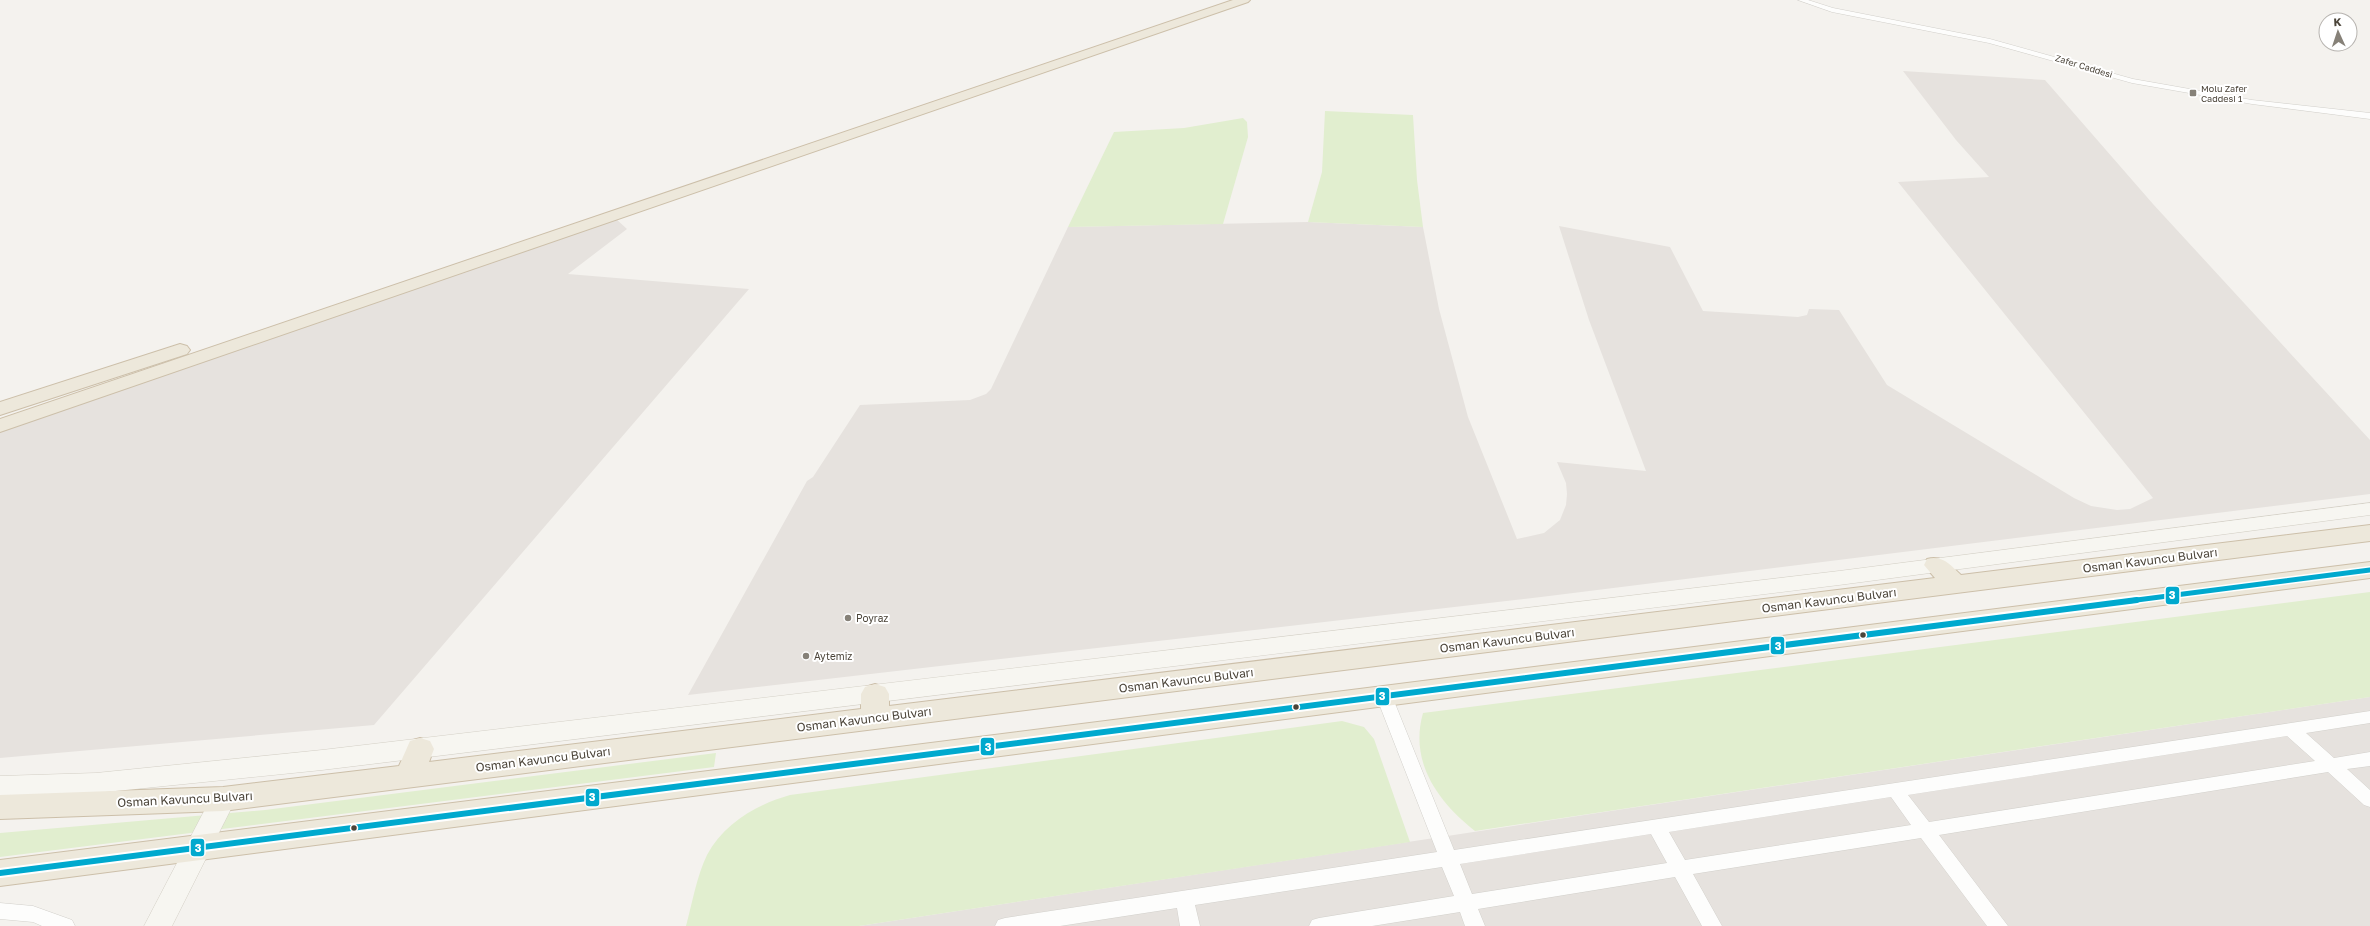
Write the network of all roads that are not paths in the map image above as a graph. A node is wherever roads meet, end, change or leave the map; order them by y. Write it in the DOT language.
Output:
graph roads {
  1 [pos="1222,0"];
  2 [pos="1244,0"];
  3 [pos="1801,0"];
  4 [pos="2370,116"];
  5 [pos="0,409"];
  6 [pos="0,426"];
  7 [pos="2370,509"];
  8 [pos="2370,533"];
  9 [pos="1936,565"];
  10 [pos="2370,570"];
  11 [pos="1955,584"];
  12 [pos="1384,696"];
  13 [pos="875,706"];
  14 [pos="2370,717"];
  15 [pos="2290,728"];
  16 [pos="420,749"];
  17 [pos="2370,759"];
  18 [pos="2331,765"];
  19 [pos="409,776"];
  20 [pos="0,786"];
  21 [pos="1894,789"];
  22 [pos="223,799"];
  23 [pos="2370,800"];
  24 [pos="0,807"];
  25 [pos="1656,826"];
  26 [pos="1925,830"];
  27 [pos="200,848"];
  28 [pos="1448,858"];
  29 [pos="1680,869"];
  30 [pos="0,873"];
  31 [pos="1184,899"];
  32 [pos="1466,903"];
  33 [pos="0,911"];
  34 [pos="65,926"];
  35 [pos="158,926"];
  36 [pos="1005,926"];
  37 [pos="1190,926"];
  38 [pos="1319,926"];
  39 [pos="1475,926"];
  40 [pos="1712,926"];
  41 [pos="1998,926"];
  1 -- 5 [label="highway"];
  2 -- 6 [label="highway"];
  3 -- 4 [label="street, Zafer Caddesi"];
  7 -- 9 [label="street"];
  8 -- 11 [label="highway, Osman Kavuncu Bulvarı"];
  9 -- 11 [label="highway"];
  9 -- 13 [label="street"];
  10 -- 12 [label="highway"];
  11 -- 13 [label="highway, Osman Kavuncu Bulvarı"];
  12 -- 27 [label="highway"];
  12 -- 28 [label="street"];
  13 -- 16 [label="street"];
  13 -- 19 [label="highway, Osman Kavuncu Bulvarı"];
  14 -- 15 [label="street"];
  15 -- 18 [label="street"];
  15 -- 21 [label="street"];
  16 -- 19 [label="highway"];
  16 -- 20 [label="street"];
  17 -- 18 [label="street"];
  18 -- 23 [label="street"];
  18 -- 26 [label="street"];
  19 -- 22 [label="highway, Osman Kavuncu Bulvarı"];
  21 -- 25 [label="street"];
  21 -- 26 [label="street"];
  22 -- 24 [label="highway, Osman Kavuncu Bulvarı"];
  22 -- 27 [label="street"];
  25 -- 28 [label="street"];
  25 -- 29 [label="street"];
  26 -- 29 [label="street"];
  26 -- 41 [label="street"];
  27 -- 30 [label="highway"];
  27 -- 35 [label="street"];
  28 -- 31 [label="street"];
  28 -- 32 [label="street"];
  29 -- 32 [label="street"];
  29 -- 40 [label="street"];
  31 -- 36 [label="street"];
  31 -- 37 [label="street"];
  32 -- 38 [label="street"];
  32 -- 39 [label="street"];
  33 -- 34 [label="street"];
}
